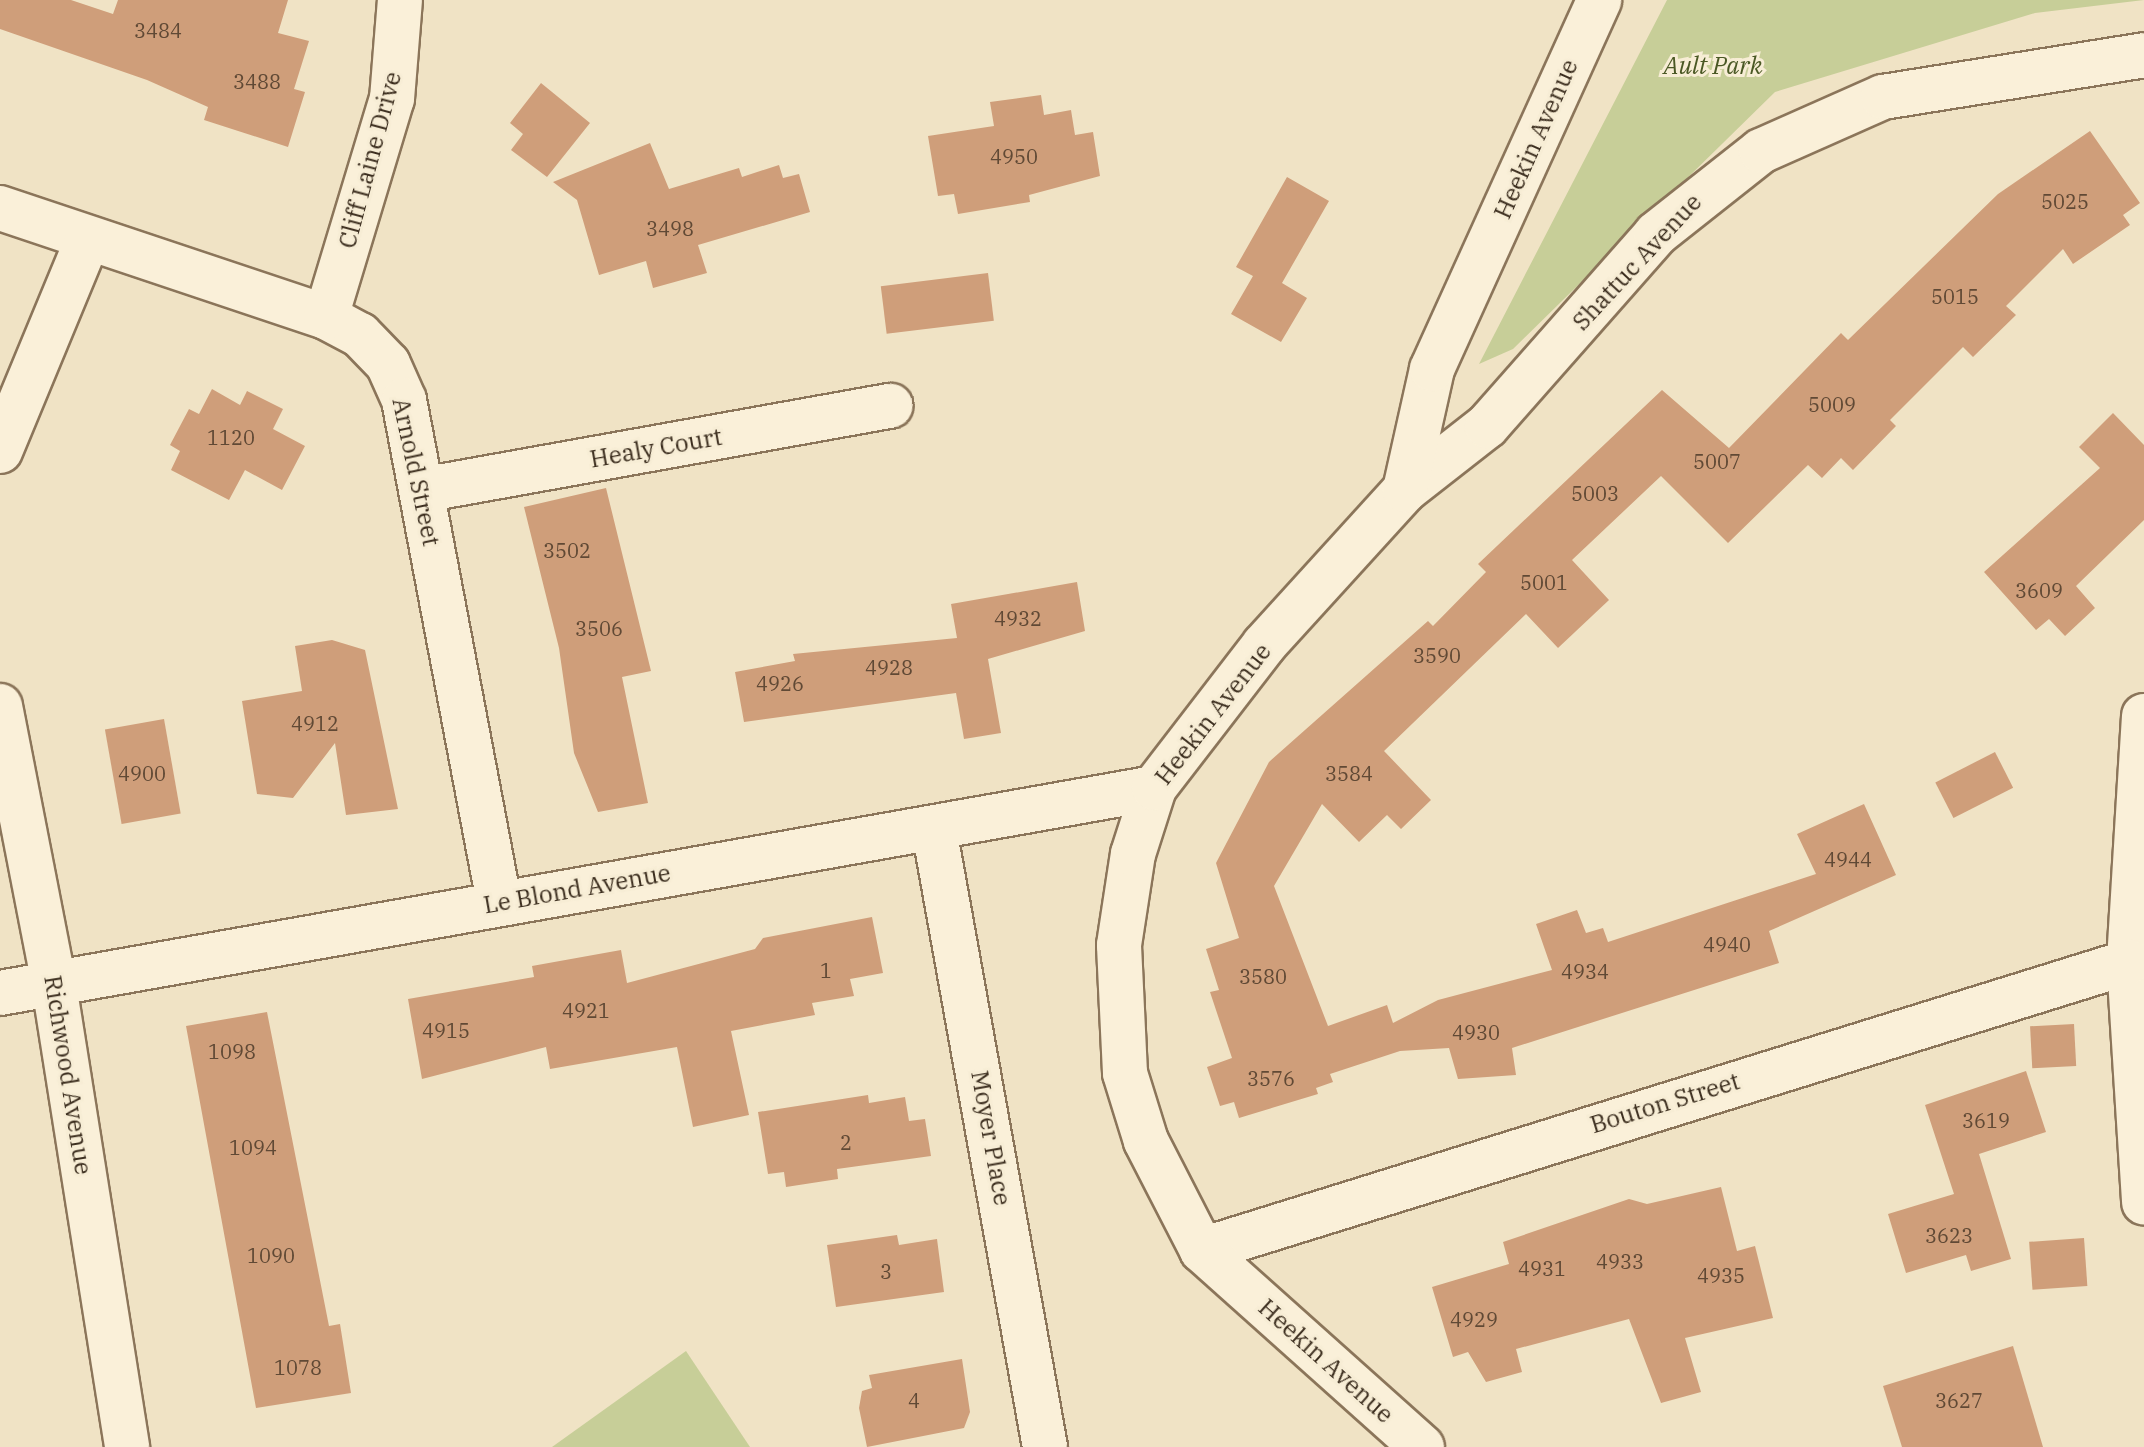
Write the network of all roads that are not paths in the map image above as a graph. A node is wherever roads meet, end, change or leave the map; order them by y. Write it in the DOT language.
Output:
graph roads {
  1 [pos="400,0"];
  2 [pos="1599,0"];
  3 [pos="2140,61"];
  4 [pos="0,208"];
  5 [pos="88,239"];
  6 [pos="326,317"];
  7 [pos="891,406"];
  8 [pos="0,451"];
  9 [pos="422,490"];
  10 [pos="1405,490"];
  11 [pos="0,706"];
  12 [pos="2144,716"];
  13 [pos="1154,788"];
  14 [pos="934,829"];
  15 [pos="499,902"];
  16 [pos="2129,962"];
  17 [pos="54,985"];
  18 [pos="0,993"];
  19 [pos="2144,1203"];
  20 [pos="1202,1250"];
  21 [pos="127,1447"];
  22 [pos="1045,1447"];
  23 [pos="1422,1447"];
  1 -- 6 [label="street, Cliff Laine Drive"];
  2 -- 10 [label="street, Heekin Avenue"];
  3 -- 10 [label="street, Shattuc Avenue"];
  4 -- 5 [label="street, Arnold Street"];
  5 -- 6 [label="street, Arnold Street"];
  5 -- 8 [label="street"];
  6 -- 9 [label="street, Arnold Street"];
  7 -- 9 [label="street, Healy Court"];
  9 -- 15 [label="street, Arnold Street"];
  10 -- 13 [label="street, Heekin Avenue"];
  11 -- 17 [label="street, Richwood Avenue"];
  12 -- 16 [label="street"];
  13 -- 14 [label="street, Le Blond Avenue"];
  13 -- 20 [label="street, Heekin Avenue"];
  14 -- 15 [label="street, Le Blond Avenue"];
  14 -- 22 [label="street, Moyer Place"];
  15 -- 17 [label="street, Le Blond Avenue"];
  16 -- 19 [label="street"];
  16 -- 20 [label="street, Bouton Street"];
  17 -- 18 [label="street, Le Blond Avenue"];
  17 -- 21 [label="street, Richwood Avenue"];
  20 -- 23 [label="street, Heekin Avenue"];
}
